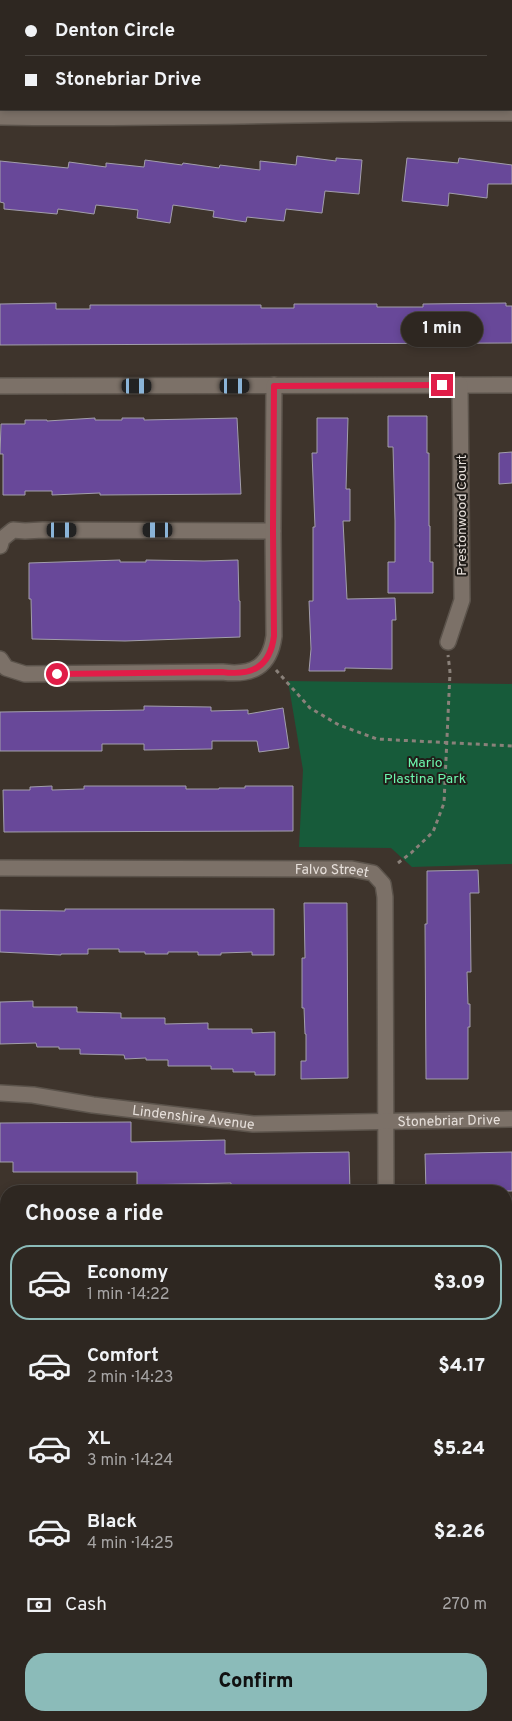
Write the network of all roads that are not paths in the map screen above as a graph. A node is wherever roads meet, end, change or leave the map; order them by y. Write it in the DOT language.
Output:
graph roads {
  1 [pos="401,110"];
  2 [pos="512,113"];
  3 [pos="0,117"];
  4 [pos="460,385"];
  5 [pos="512,385"];
  6 [pos="0,386"];
  7 [pos="274,386"];
  8 [pos="273,530"];
  9 [pos="0,546"];
  10 [pos="448,642"];
  11 [pos="0,659"];
  12 [pos="0,868"];
  13 [pos="0,1093"];
  14 [pos="512,1118"];
  15 [pos="387,1121"];
  16 [pos="386,1185"];
  1 -- 2 [label="street"];
  1 -- 3 [label="street"];
  4 -- 5 [label="street"];
  4 -- 7 [label="street"];
  4 -- 10 [label="street, Prestonwood Court"];
  6 -- 7 [label="street"];
  7 -- 8 [label="street"];
  8 -- 9 [label="street"];
  8 -- 11 [label="street"];
  12 -- 15 [label="street, Falvo Street"];
  13 -- 15 [label="street, Lindenshire Avenue"];
  14 -- 15 [label="street, Stonebriar Drive"];
  15 -- 16 [label="street, Falvo Street"];
}
